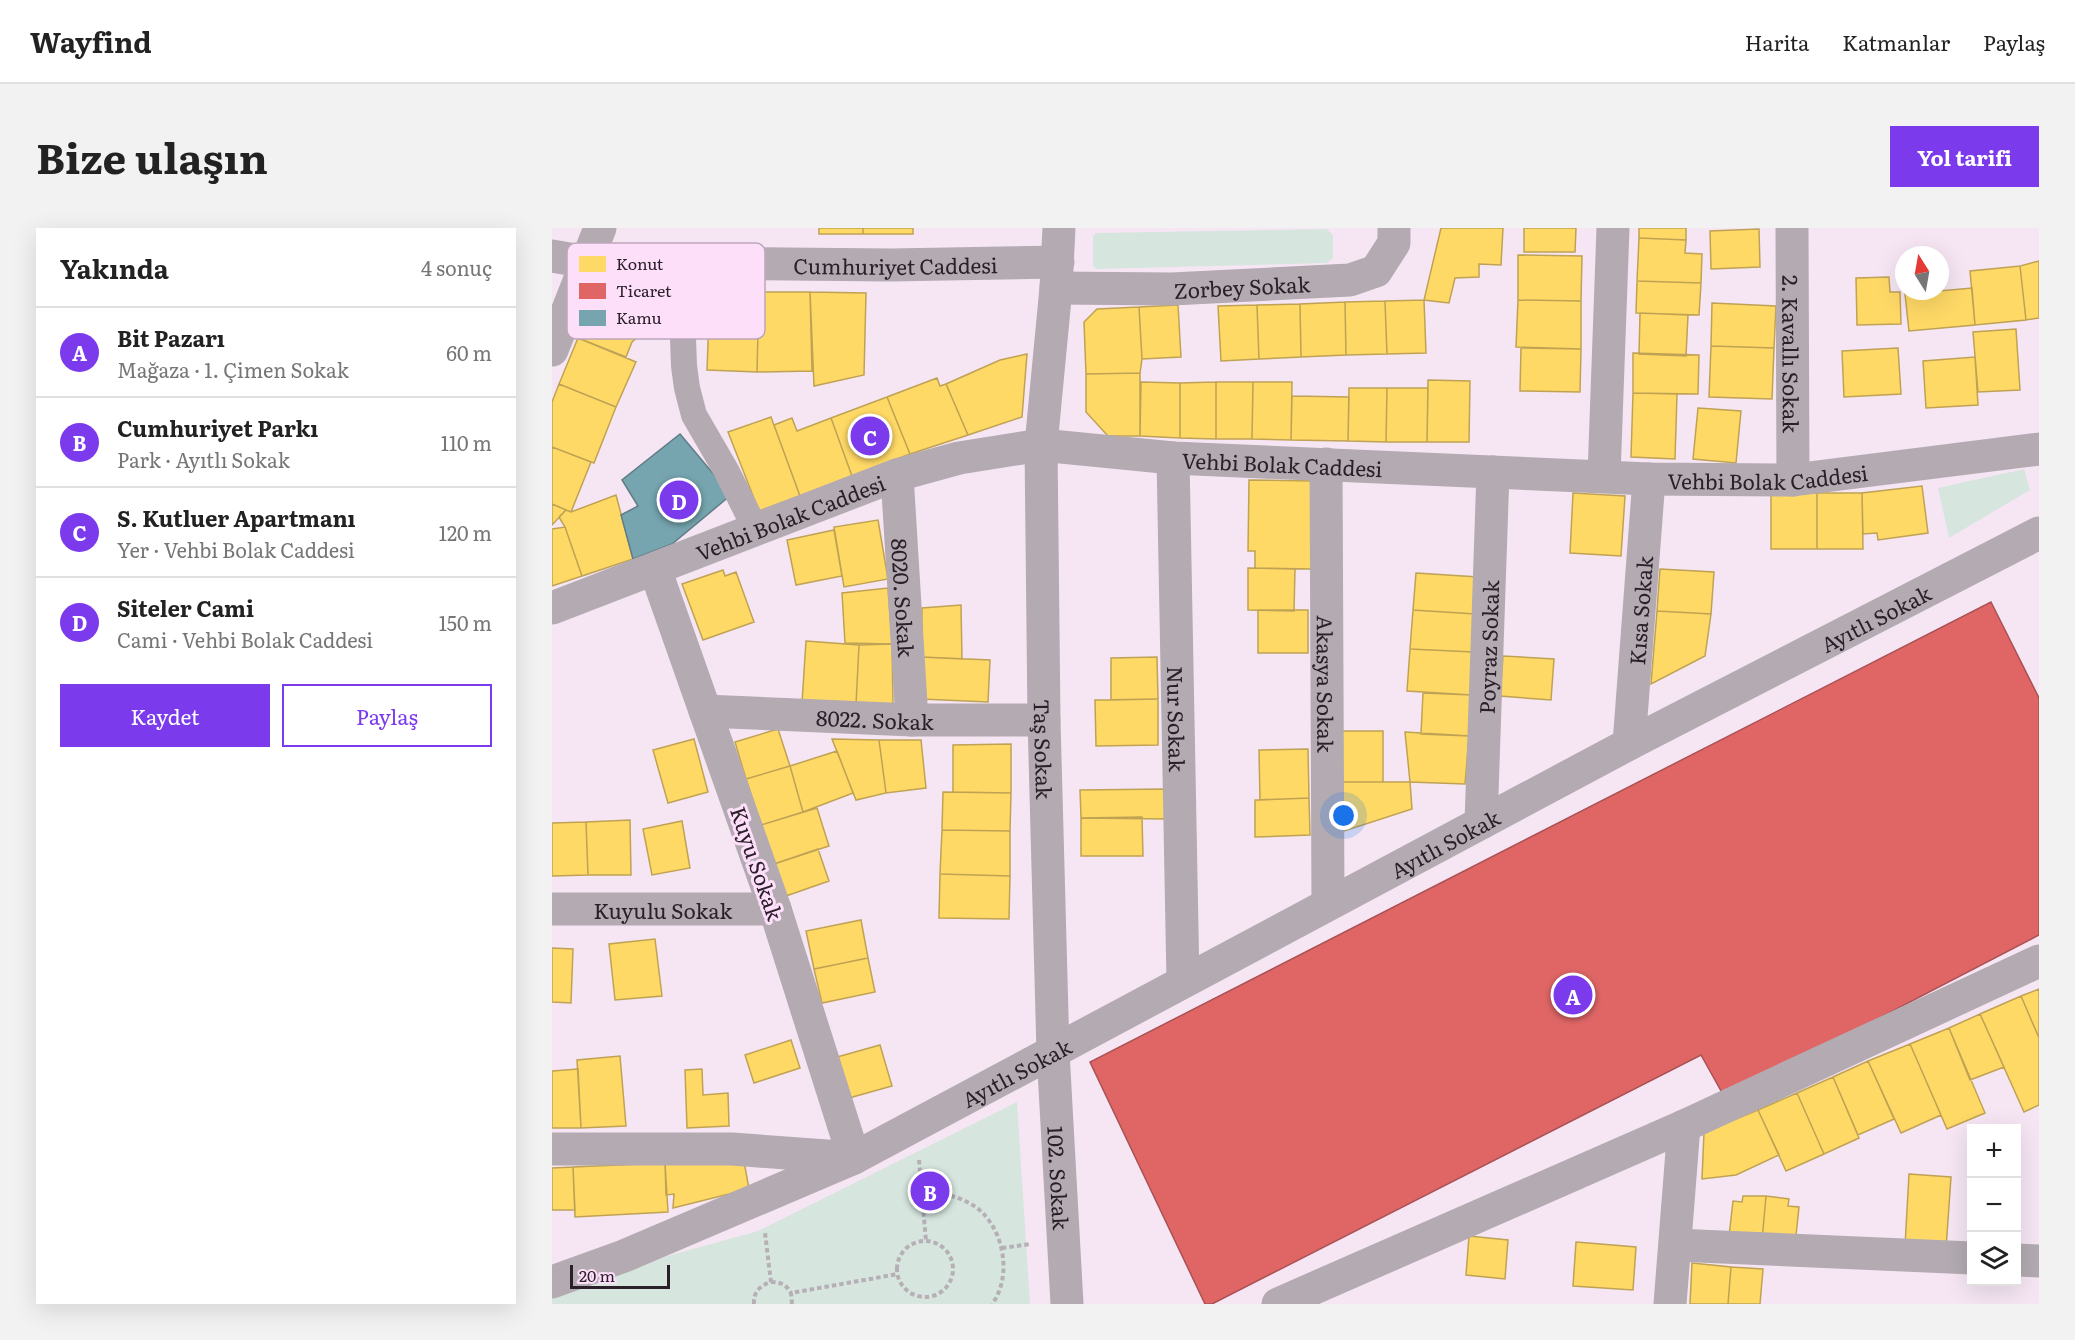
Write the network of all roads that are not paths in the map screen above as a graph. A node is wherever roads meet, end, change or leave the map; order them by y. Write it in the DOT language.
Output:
graph roads {
  1 [pos="600,228"];
  2 [pos="1059,228"];
  3 [pos="1394,228"];
  4 [pos="1613,228"];
  5 [pos="1792,228"];
  6 [pos="594,243"];
  7 [pos="552,256"];
  8 [pos="567,259"];
  9 [pos="765,264"];
  10 [pos="1057,275"];
  11 [pos="567,312"];
  12 [pos="683,339"];
  13 [pos="552,350"];
  14 [pos="1041,445"];
  15 [pos="2039,448"];
  16 [pos="1173,458"];
  17 [pos="1326,464"];
  18 [pos="1493,472"];
  19 [pos="897,475"];
  20 [pos="1604,476"];
  21 [pos="1649,479"];
  22 [pos="1793,480"];
  23 [pos="751,520"];
  24 [pos="2039,533"];
  25 [pos="655,569"];
  26 [pos="552,608"];
  27 [pos="705,711"];
  28 [pos="912,720"];
  29 [pos="1044,720"];
  30 [pos="1629,744"];
  31 [pos="1481,823"];
  32 [pos="1328,903"];
  33 [pos="552,909"];
  34 [pos="775,909"];
  35 [pos="2039,961"];
  36 [pos="1183,981"];
  37 [pos="1053,1052"];
  38 [pos="1684,1126"];
  39 [pos="552,1149"];
  40 [pos="854,1158"];
  41 [pos="1675,1245"];
  42 [pos="1967,1258"];
  43 [pos="2021,1260"];
  44 [pos="2039,1261"];
  45 [pos="552,1282"];
  46 [pos="1067,1304"];
  47 [pos="1278,1304"];
  48 [pos="1671,1304"];
  1 -- 6 [label="street"];
  2 -- 10 [label="street, Taş Sokak"];
  3 -- 10 [label="street, Zorbey Sokak"];
  4 -- 20 [label="street"];
  5 -- 22 [label="street, 2. Kavallı Sokak"];
  7 -- 8 [label="street, Cumhuriyet Caddesi"];
  9 -- 10 [label="street, Cumhuriyet Caddesi"];
  10 -- 14 [label="street, Taş Sokak"];
  11 -- 13 [label="street"];
  12 -- 23 [label="street"];
  14 -- 16 [label="street, Vehbi Bolak Caddesi"];
  14 -- 19 [label="street, Vehbi Bolak Caddesi"];
  14 -- 29 [label="street, Taş Sokak"];
  15 -- 22 [label="street, Vehbi Bolak Caddesi"];
  16 -- 17 [label="street, Vehbi Bolak Caddesi"];
  16 -- 36 [label="street, Nur Sokak"];
  17 -- 18 [label="street, Vehbi Bolak Caddesi"];
  17 -- 32 [label="street, Akasya Sokak"];
  18 -- 20 [label="street, Vehbi Bolak Caddesi"];
  18 -- 31 [label="street, Poyraz Sokak"];
  19 -- 25 [label="street, Vehbi Bolak Caddesi"];
  19 -- 28 [label="street, 8020. Sokak"];
  20 -- 21 [label="street, Vehbi Bolak Caddesi"];
  21 -- 22 [label="street, Vehbi Bolak Caddesi"];
  21 -- 30 [label="street, Kısa Sokak"];
  24 -- 30 [label="street, Ayıtlı Sokak"];
  25 -- 26 [label="street, Vehbi Bolak Caddesi"];
  25 -- 27 [label="street, Kuyu Sokak"];
  27 -- 28 [label="street, 8022. Sokak"];
  27 -- 34 [label="street, Kuyu Sokak"];
  28 -- 29 [label="street, 8022. Sokak"];
  29 -- 37 [label="street, Taş Sokak"];
  30 -- 31 [label="street, Ayıtlı Sokak"];
  31 -- 32 [label="street, Ayıtlı Sokak"];
  32 -- 36 [label="street, Ayıtlı Sokak"];
  33 -- 34 [label="street, Kuyulu Sokak"];
  34 -- 40 [label="street, Kuyu Sokak"];
  35 -- 38 [label="street"];
  36 -- 37 [label="street, Ayıtlı Sokak"];
  37 -- 40 [label="street, Ayıtlı Sokak"];
  37 -- 46 [label="street, 102. Sokak"];
  38 -- 41 [label="street"];
  38 -- 47 [label="street"];
  39 -- 40 [label="street"];
  40 -- 45 [label="street, Ayıtlı Sokak"];
  41 -- 42 [label="street"];
  41 -- 48 [label="street"];
  43 -- 44 [label="street"];
}
